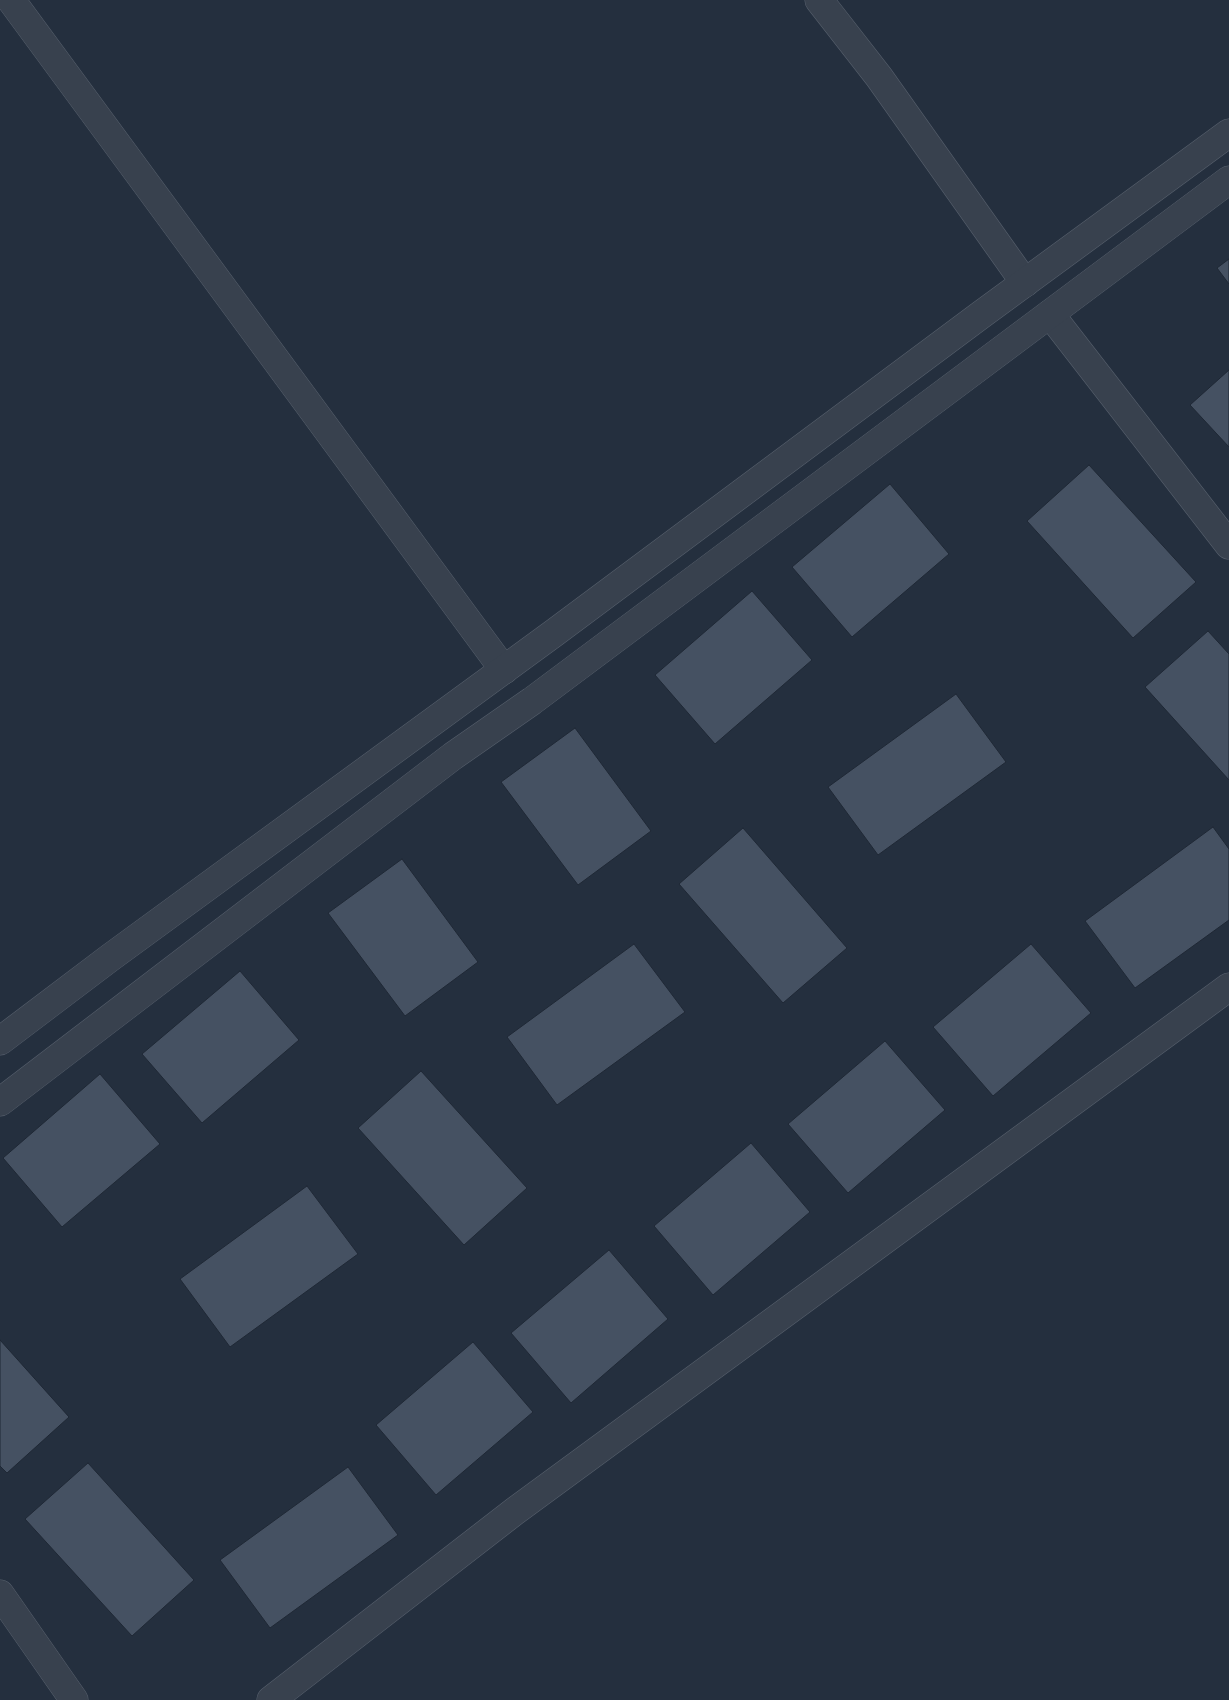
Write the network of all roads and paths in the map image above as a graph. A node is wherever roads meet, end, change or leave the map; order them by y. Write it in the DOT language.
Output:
graph roads {
  1 [pos="11,0"];
  2 [pos="819,0"];
  3 [pos="1229,133"];
  4 [pos="1229,180"];
  5 [pos="1025,283"];
  6 [pos="1050,314"];
  7 [pos="1229,545"];
  8 [pos="504,670"];
  9 [pos="1229,987"];
  10 [pos="0,1041"];
  11 [pos="0,1102"];
  12 [pos="0,1594"];
  13 [pos="74,1700"];
  14 [pos="271,1700"];
  1 -- 8 [label="street"];
  2 -- 5 [label="street"];
  3 -- 5 [label="street"];
  4 -- 6 [label="street"];
  5 -- 8 [label="street"];
  6 -- 7 [label="street"];
  6 -- 11 [label="street"];
  8 -- 10 [label="street"];
  9 -- 14 [label="street"];
  12 -- 13 [label="street"];
}
